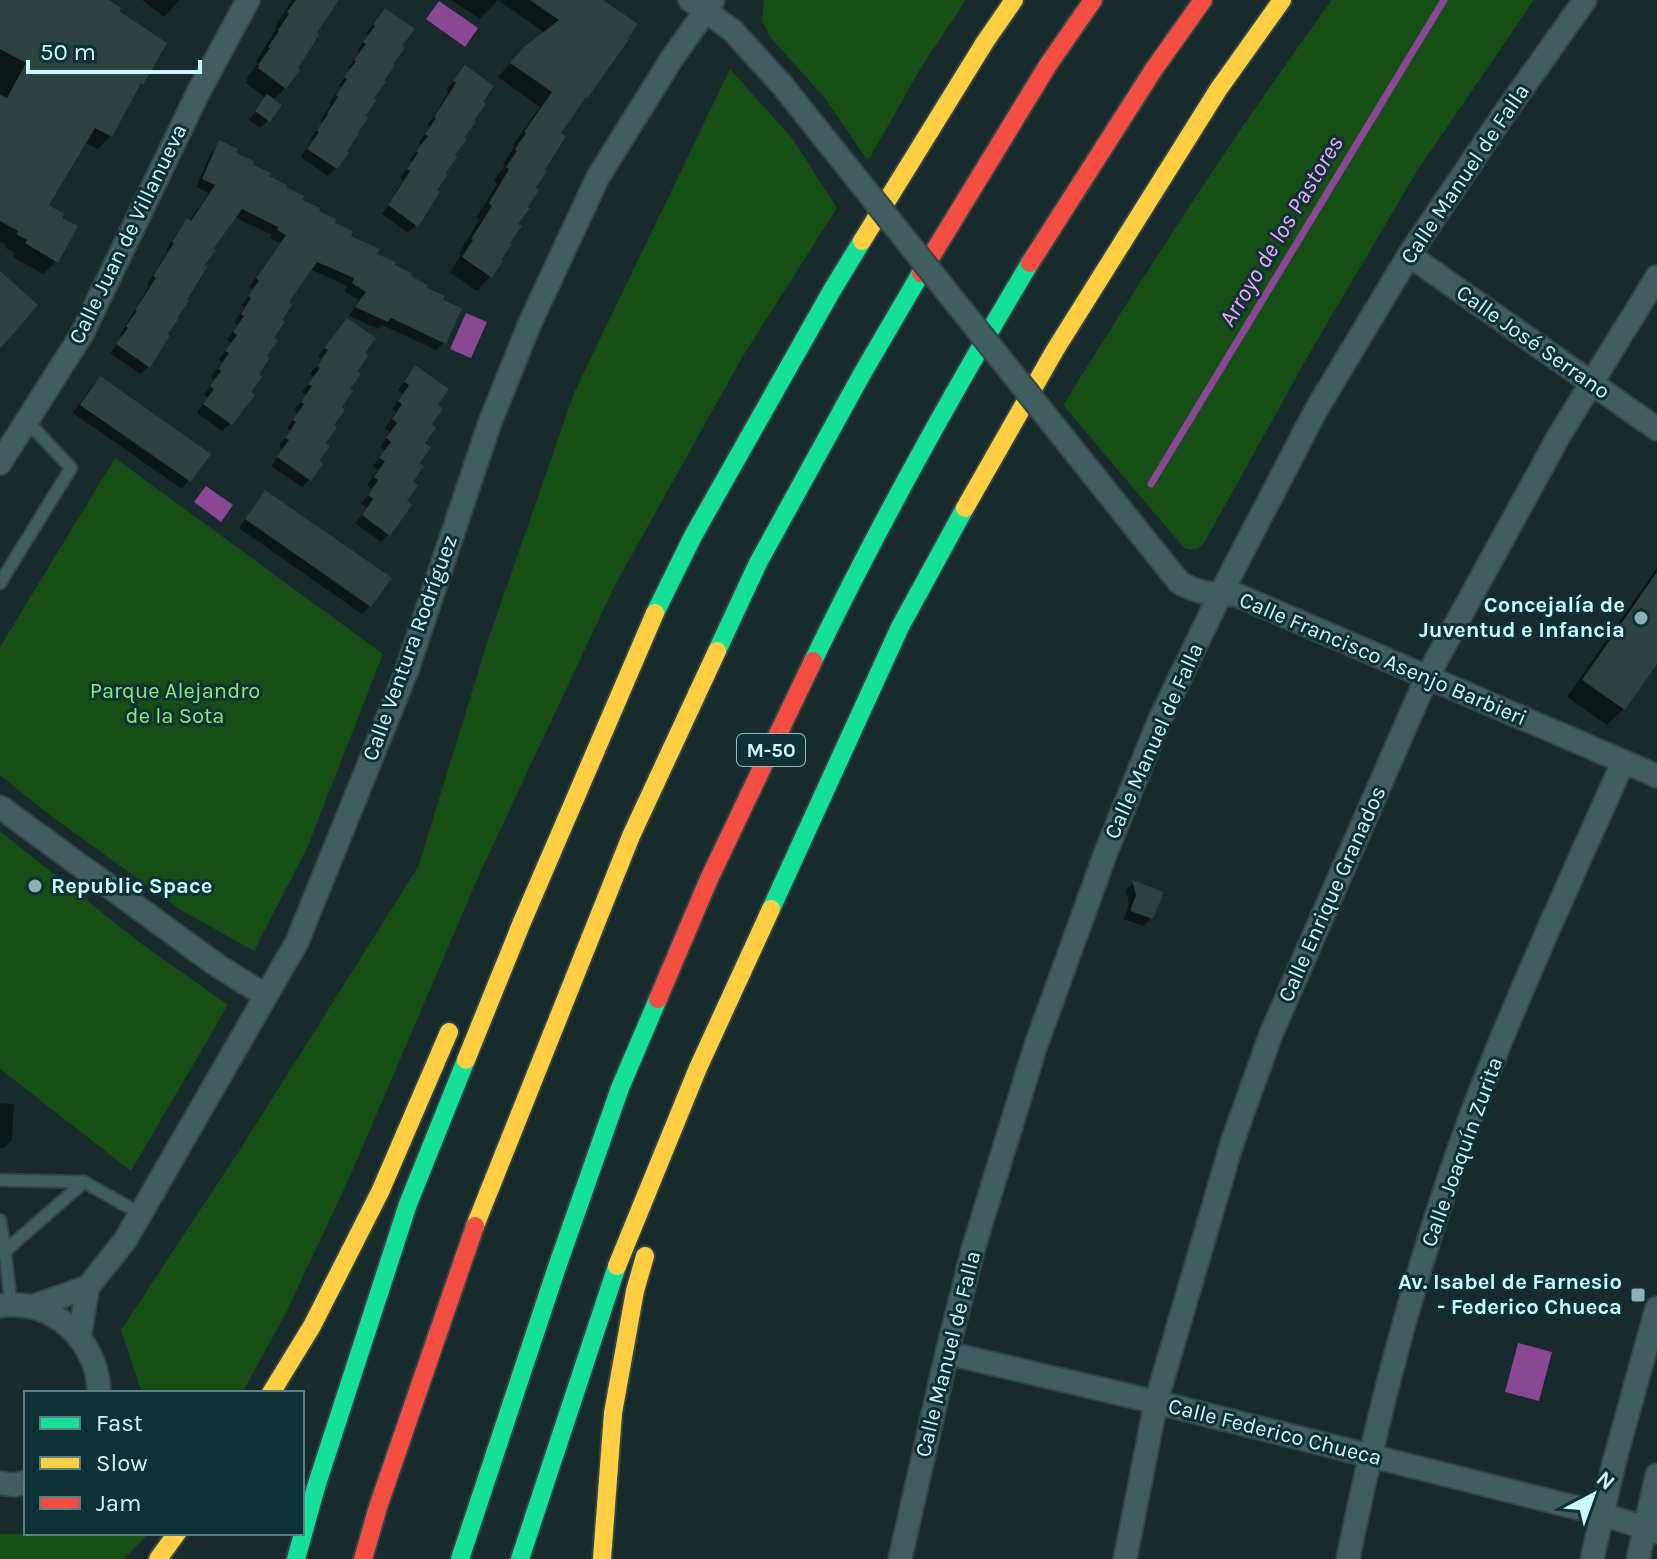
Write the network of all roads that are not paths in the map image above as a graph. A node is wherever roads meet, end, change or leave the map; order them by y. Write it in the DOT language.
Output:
graph roads {
  1 [pos="248,0"];
  2 [pos="1014,0"];
  3 [pos="1093,0"];
  4 [pos="1203,0"];
  5 [pos="1282,0"];
  6 [pos="1585,0"];
  7 [pos="703,3"];
  8 [pos="1409,255"];
  9 [pos="1657,277"];
  10 [pos="1590,383"];
  11 [pos="27,421"];
  12 [pos="1657,429"];
  13 [pos="0,463"];
  14 [pos="0,583"];
  15 [pos="1220,595"];
  16 [pos="661,598"];
  17 [pos="1427,677"];
  18 [pos="576,750"];
  19 [pos="1623,762"];
  20 [pos="1657,776"];
  21 [pos="0,807"];
  22 [pos="265,995"];
  23 [pos="454,1020"];
  24 [pos="698,1068"];
  25 [pos="0,1180"];
  26 [pos="84,1182"];
  27 [pos="141,1214"];
  28 [pos="0,1220"];
  29 [pos="5,1251"];
  30 [pos="88,1287"];
  31 [pos="14,1305"];
  32 [pos="1657,1308"];
  33 [pos="79,1338"];
  34 [pos="947,1353"];
  35 [pos="99,1391"];
  36 [pos="272,1391"];
  37 [pos="1156,1402"];
  38 [pos="1369,1456"];
  39 [pos="1657,1475"];
  40 [pos="24,1482"];
  41 [pos="0,1483"];
  42 [pos="1602,1514"];
  43 [pos="304,1530"];
  44 [pos="1651,1530"];
  45 [pos="176,1535"];
  46 [pos="303,1535"];
  47 [pos="158,1559"];
  48 [pos="296,1559"];
  49 [pos="363,1559"];
  50 [pos="460,1559"];
  51 [pos="520,1559"];
  52 [pos="602,1559"];
  53 [pos="900,1559"];
  54 [pos="1125,1559"];
  55 [pos="1348,1559"];
  56 [pos="1592,1559"];
  57 [pos="1638,1559"];
  1 -- 11 [label="street, Calle Juan de Villanueva"];
  2 -- 16 [label="highway"];
  3 -- 49 [label="highway"];
  4 -- 50 [label="highway, M-50"];
  5 -- 24 [label="highway"];
  6 -- 8 [label="street, Calle Manuel de Falla"];
  7 -- 15 [label="street, Calle Francisco Asenjo Barbieri, bridge"];
  7 -- 22 [label="street, Calle Ventura Rodríguez"];
  8 -- 10 [label="street, Calle José Serrano"];
  8 -- 15 [label="street, Calle Manuel de Falla"];
  9 -- 10 [label="street, Calle Enrique Granados"];
  10 -- 12 [label="street, Calle José Serrano"];
  10 -- 17 [label="street, Calle Enrique Granados"];
  11 -- 13 [label="street, Calle Juan de Villanueva"];
  11 -- 14 [label="lane"];
  15 -- 17 [label="street, Calle Francisco Asenjo Barbieri"];
  15 -- 34 [label="street, Calle Manuel de Falla"];
  16 -- 18 [label="highway"];
  16 -- 43 [label="highway"];
  17 -- 19 [label="street, Calle Francisco Asenjo Barbieri"];
  17 -- 37 [label="street, Calle Enrique Granados"];
  19 -- 20 [label="street, Calle Francisco Asenjo Barbieri"];
  19 -- 38 [label="street, Calle Joaquín Zurita"];
  21 -- 22 [label="street"];
  22 -- 27 [label="street, Calle Ventura Rodríguez"];
  23 -- 36 [label="highway"];
  24 -- 51 [label="highway"];
  24 -- 52 [label="highway"];
  25 -- 26 [label="lane"];
  26 -- 27 [label="lane"];
  26 -- 29 [label="lane"];
  27 -- 30 [label="street, Calle Ventura Rodríguez"];
  28 -- 29 [label="lane"];
  29 -- 31 [label="lane"];
  30 -- 31 [label="street"];
  30 -- 33 [label="street, Calle Ventura Rodríguez"];
  31 -- 33 [label="street"];
  32 -- 42 [label="street"];
  33 -- 35 [label="street"];
  34 -- 37 [label="street, Calle Federico Chueca"];
  34 -- 53 [label="street, Calle Manuel de Falla"];
  37 -- 38 [label="street, Calle Federico Chueca"];
  37 -- 54 [label="street, Calle Enrique Granados"];
  38 -- 42 [label="street, Calle Federico Chueca"];
  38 -- 55 [label="street, Calle Joaquín Zurita"];
  39 -- 44 [label="street"];
  40 -- 41 [label="street"];
  42 -- 44 [label="street, Calle Federico Chueca"];
  42 -- 56 [label="street"];
  44 -- 57 [label="street"];
  45 -- 47 [label="highway"];
  46 -- 48 [label="highway"];
}
